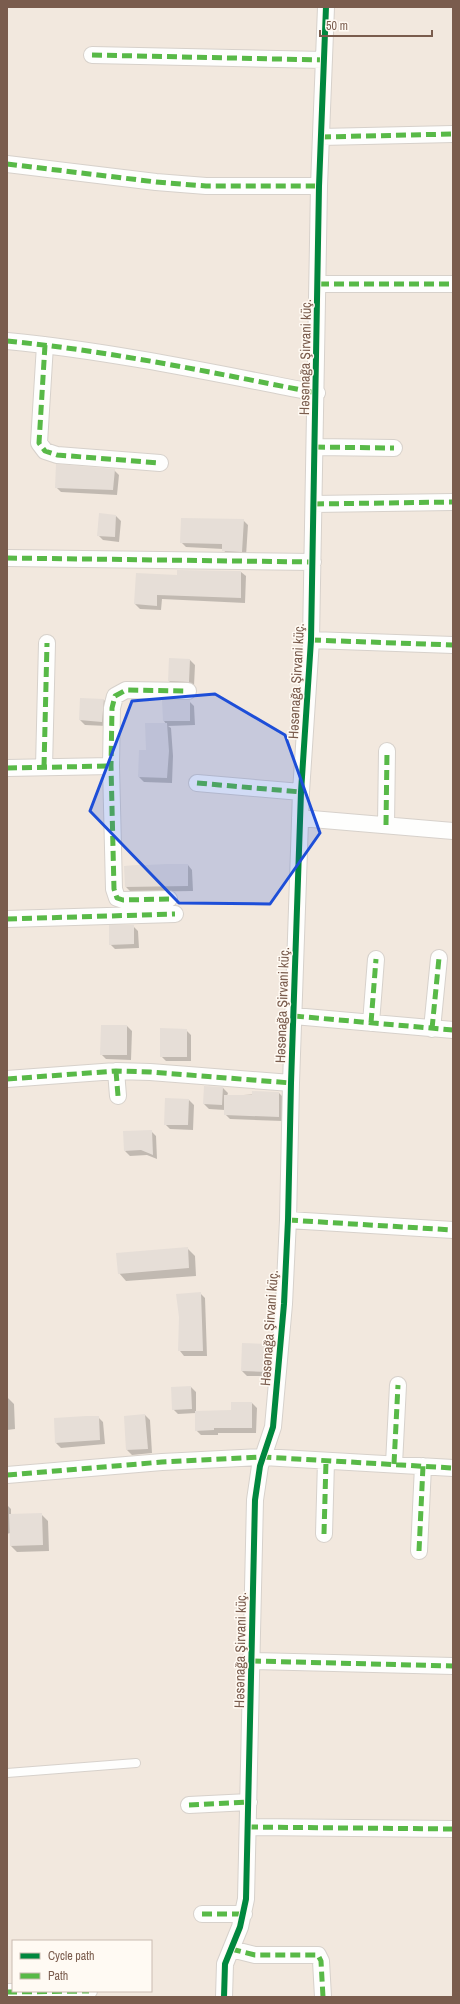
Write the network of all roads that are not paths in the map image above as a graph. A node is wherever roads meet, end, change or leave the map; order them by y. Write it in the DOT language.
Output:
graph roads {
  1 [pos="326,7"];
  2 [pos="92,55"];
  3 [pos="324,60"];
  4 [pos="453,134"];
  5 [pos="321,137"];
  6 [pos="7,164"];
  7 [pos="320,186"];
  8 [pos="318,284"];
  9 [pos="453,284"];
  10 [pos="7,341"];
  11 [pos="45,345"];
  12 [pos="317,393"];
  13 [pos="315,447"];
  14 [pos="394,448"];
  15 [pos="160,462"];
  16 [pos="453,502"];
  17 [pos="314,504"];
  18 [pos="7,558"];
  19 [pos="313,562"];
  20 [pos="311,640"];
  21 [pos="47,643"];
  22 [pos="453,645"];
  23 [pos="188,691"];
  24 [pos="386,751"];
  25 [pos="111,766"];
  26 [pos="44,767"];
  27 [pos="7,768"];
  28 [pos="197,783"];
  29 [pos="301,792"];
  30 [pos="300,818"];
  31 [pos="386,825"];
  32 [pos="453,831"];
  33 [pos="169,899"];
  34 [pos="175,914"];
  35 [pos="7,919"];
  36 [pos="438,958"];
  37 [pos="376,959"];
  38 [pos="294,1016"];
  39 [pos="371,1023"];
  40 [pos="432,1029"];
  41 [pos="453,1030"];
  42 [pos="116,1071"];
  43 [pos="7,1079"];
  44 [pos="291,1083"];
  45 [pos="118,1096"];
  46 [pos="288,1220"];
  47 [pos="453,1230"];
  48 [pos="398,1386"];
  49 [pos="263,1457"];
  50 [pos="326,1461"];
  51 [pos="394,1464"];
  52 [pos="423,1466"];
  53 [pos="453,1468"];
  54 [pos="7,1476"];
  55 [pos="324,1534"];
  56 [pos="419,1551"];
  57 [pos="251,1662"];
  58 [pos="453,1666"];
  59 [pos="136,1763"];
  60 [pos="7,1773"];
  61 [pos="249,1802"];
  62 [pos="189,1805"];
  63 [pos="248,1826"];
  64 [pos="453,1829"];
  65 [pos="202,1914"];
  66 [pos="244,1914"];
  67 [pos="232,1949"];
  68 [pos="224,1997"];
  69 [pos="323,1997"];
  1 -- 3 [label="street, Həsənağa Şirvani küç."];
  2 -- 3 [label="street"];
  3 -- 5 [label="street, Həsənağa Şirvani küç."];
  4 -- 5 [label="street"];
  5 -- 7 [label="street, Həsənağa Şirvani küç."];
  6 -- 7 [label="street"];
  7 -- 8 [label="street, Həsənağa Şirvani küç."];
  8 -- 9 [label="street"];
  8 -- 12 [label="street, Həsənağa Şirvani küç."];
  10 -- 11 [label="street"];
  11 -- 12 [label="street"];
  11 -- 15 [label="street"];
  12 -- 13 [label="street, Həsənağa Şirvani küç."];
  13 -- 14 [label="street"];
  13 -- 17 [label="street, Həsənağa Şirvani küç."];
  16 -- 17 [label="street"];
  17 -- 19 [label="street, Həsənağa Şirvani küç."];
  18 -- 19 [label="street"];
  19 -- 20 [label="street, Həsənağa Şirvani küç."];
  20 -- 22 [label="street"];
  20 -- 29 [label="street, Həsənağa Şirvani küç."];
  21 -- 26 [label="street"];
  23 -- 25 [label="street"];
  24 -- 31 [label="street"];
  25 -- 26 [label="street"];
  25 -- 33 [label="street"];
  26 -- 27 [label="street"];
  28 -- 29 [label="street"];
  29 -- 30 [label="street, Həsənağa Şirvani küç."];
  30 -- 31 [label="street"];
  30 -- 38 [label="street, Həsənağa Şirvani küç."];
  31 -- 32 [label="street"];
  34 -- 35 [label="street"];
  36 -- 40 [label="street"];
  37 -- 39 [label="street"];
  38 -- 39 [label="street"];
  38 -- 44 [label="street, Həsənağa Şirvani küç."];
  39 -- 40 [label="street"];
  40 -- 41 [label="street"];
  42 -- 43 [label="street"];
  42 -- 44 [label="street"];
  42 -- 45 [label="street"];
  44 -- 46 [label="street, Həsənağa Şirvani küç."];
  46 -- 47 [label="street"];
  46 -- 49 [label="street, Həsənağa Şirvani küç."];
  48 -- 51 [label="street"];
  49 -- 50 [label="street"];
  49 -- 54 [label="street"];
  49 -- 57 [label="street, Həsənağa Şirvani küç."];
  50 -- 51 [label="street"];
  50 -- 55 [label="street"];
  51 -- 52 [label="street"];
  52 -- 53 [label="street"];
  52 -- 56 [label="street"];
  57 -- 58 [label="street"];
  57 -- 61 [label="street, Həsənağa Şirvani küç."];
  59 -- 60 [label="lane"];
  61 -- 62 [label="street"];
  61 -- 63 [label="street, Həsənağa Şirvani küç."];
  63 -- 64 [label="street"];
  63 -- 66 [label="street, Həsənağa Şirvani küç."];
  65 -- 66 [label="street"];
  66 -- 67 [label="street, Həsənağa Şirvani küç."];
  67 -- 68 [label="street, Həsənağa Şirvani küç."];
  67 -- 69 [label="street"];
}
